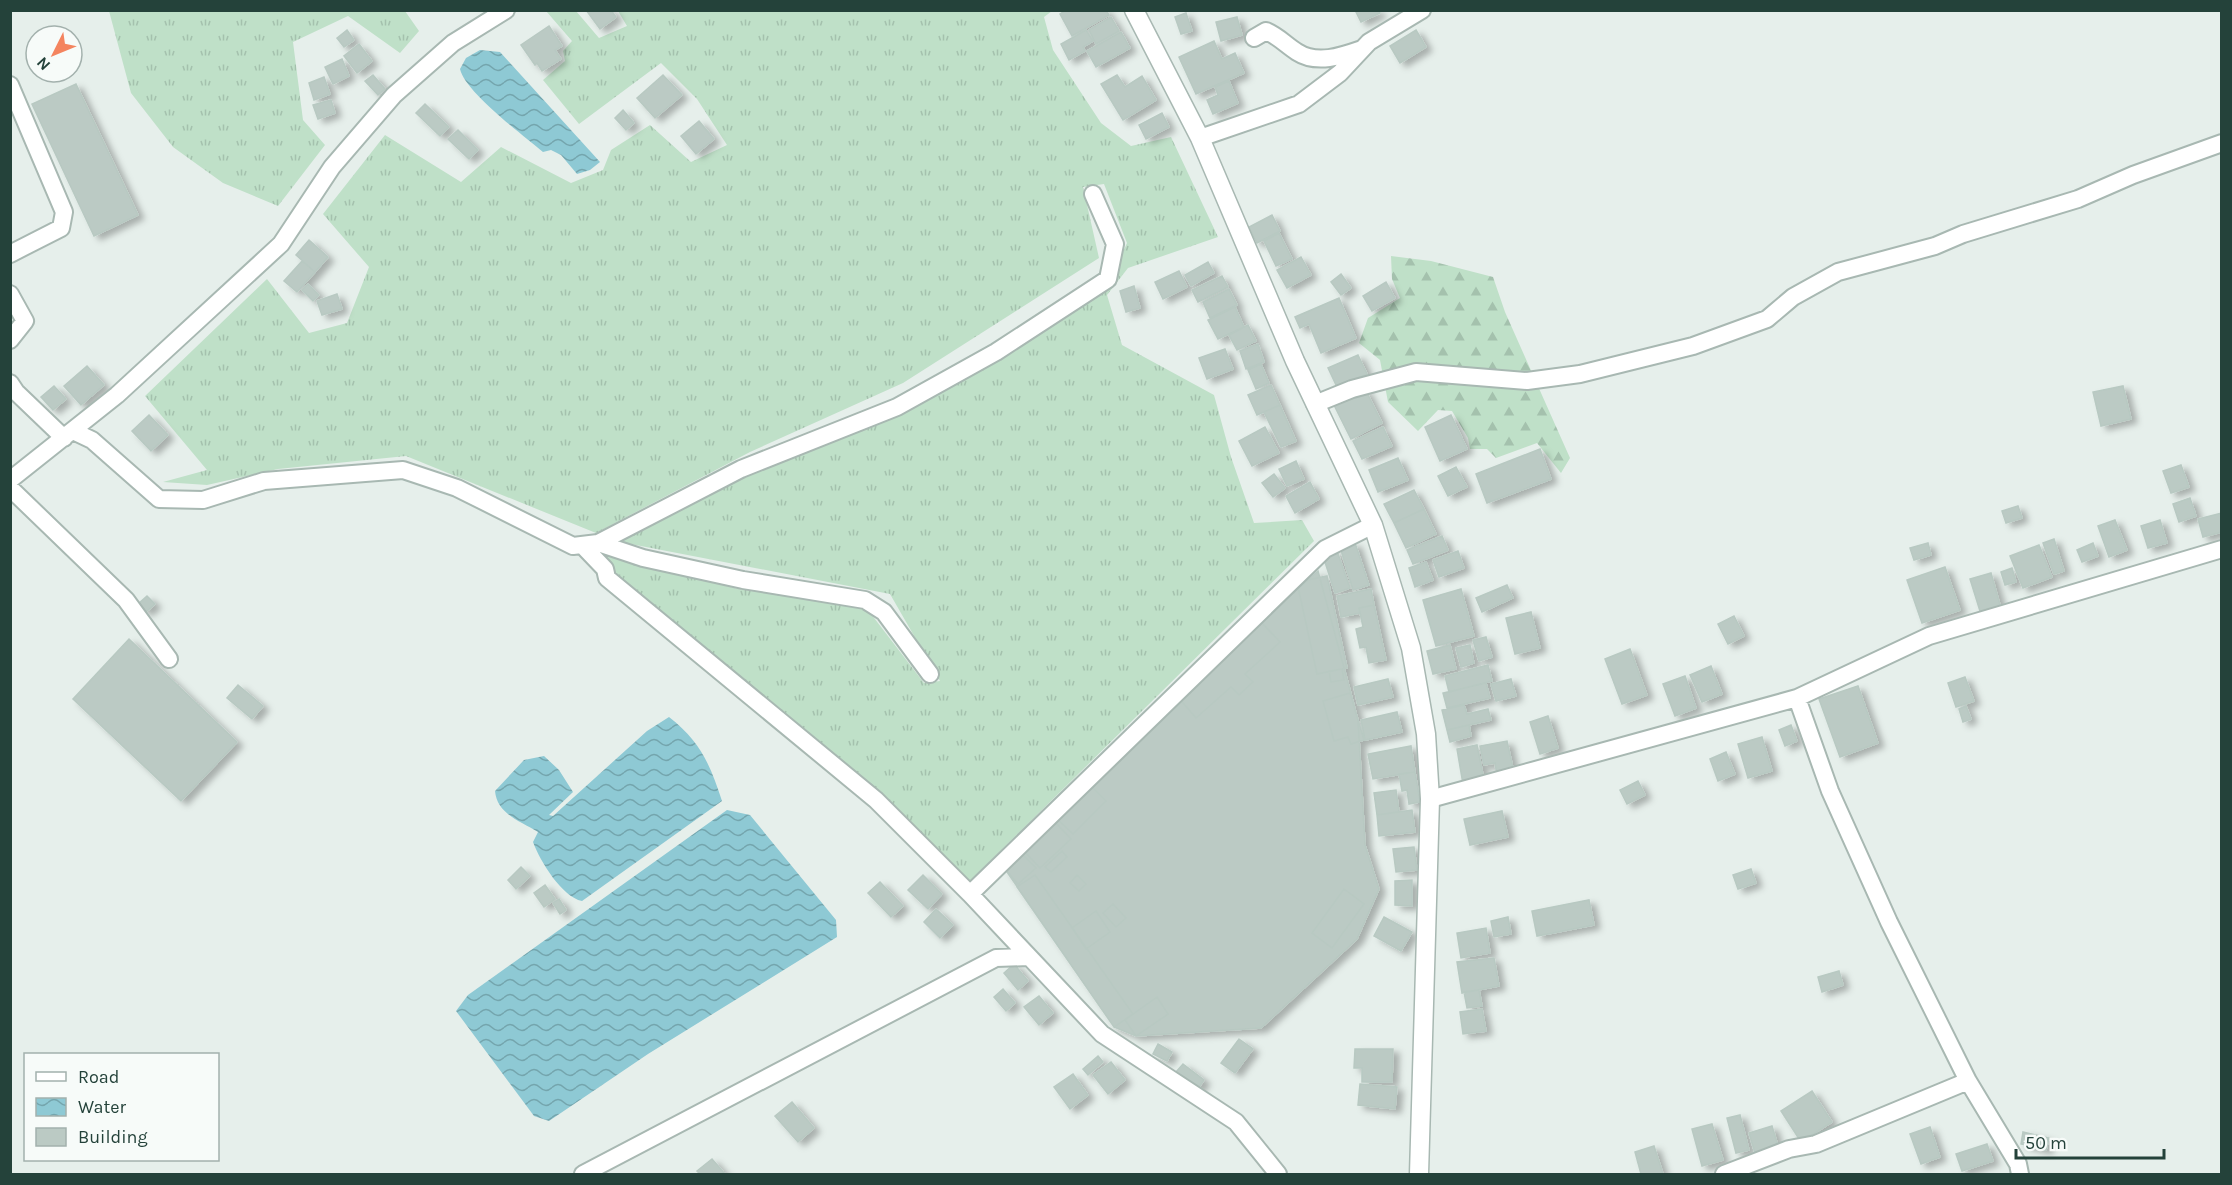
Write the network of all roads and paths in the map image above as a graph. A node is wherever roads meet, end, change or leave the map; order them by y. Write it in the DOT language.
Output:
graph roads {
  1 [pos="506,10"];
  2 [pos="1134,10"];
  3 [pos="1422,10"];
  4 [pos="1254,38"];
  5 [pos="1363,49"];
  6 [pos="10,85"];
  7 [pos="1200,138"];
  8 [pos="2222,142"];
  9 [pos="1093,194"];
  10 [pos="10,254"];
  11 [pos="10,294"];
  12 [pos="10,340"];
  13 [pos="10,383"];
  14 [pos="1316,405"];
  15 [pos="69,434"];
  16 [pos="10,480"];
  17 [pos="10,488"];
  18 [pos="1373,525"];
  19 [pos="590,544"];
  20 [pos="2222,549"];
  21 [pos="169,659"];
  22 [pos="930,674"];
  23 [pos="1797,698"];
  24 [pos="1430,799"];
  25 [pos="970,894"];
  26 [pos="1029,957"];
  27 [pos="1968,1081"];
  28 [pos="583,1174"];
  29 [pos="1278,1174"];
  30 [pos="1419,1174"];
  31 [pos="1724,1174"];
  32 [pos="2020,1174"];
  1 -- 15 [label="street"];
  2 -- 7 [label="street"];
  3 -- 5 [label="street"];
  4 -- 5 [label="street"];
  5 -- 7 [label="street"];
  6 -- 10 [label="street"];
  7 -- 14 [label="street"];
  8 -- 14 [label="street"];
  9 -- 19 [label="street"];
  11 -- 12 [label="street"];
  13 -- 15 [label="street"];
  14 -- 18 [label="street"];
  15 -- 16 [label="street"];
  15 -- 19 [label="street"];
  17 -- 21 [label="street"];
  18 -- 24 [label="street"];
  18 -- 25 [label="street"];
  19 -- 22 [label="street"];
  19 -- 25 [label="street"];
  20 -- 23 [label="street"];
  23 -- 24 [label="street"];
  23 -- 27 [label="street"];
  24 -- 30 [label="street"];
  25 -- 26 [label="street"];
  26 -- 28 [label="street"];
  26 -- 29 [label="street"];
  27 -- 31 [label="street"];
  27 -- 32 [label="street"];
}
